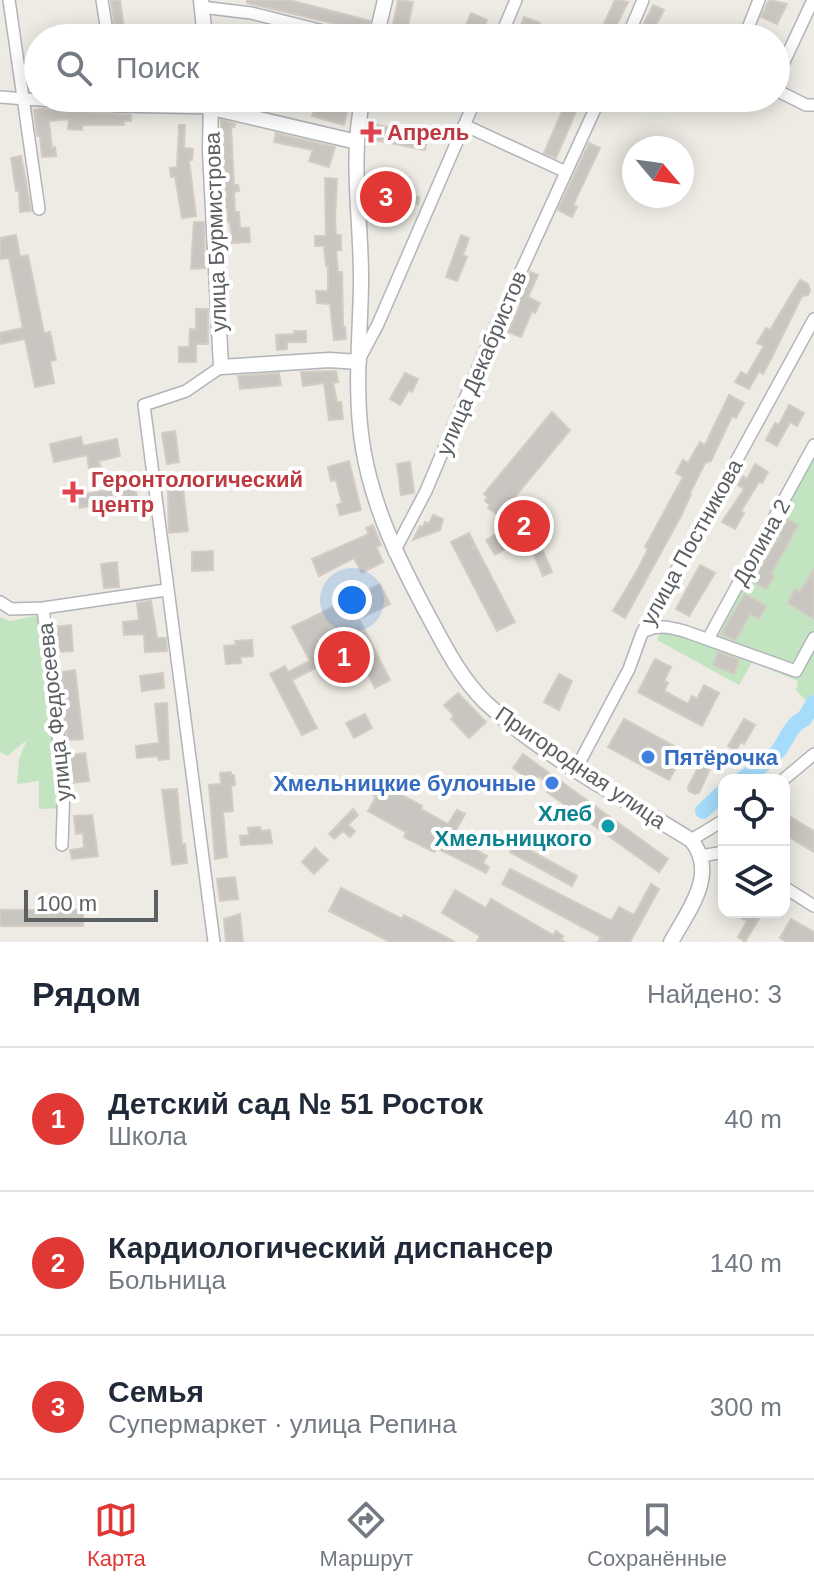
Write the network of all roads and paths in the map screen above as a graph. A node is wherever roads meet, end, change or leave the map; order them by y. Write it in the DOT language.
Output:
graph roads {
  1 [pos="9,0"];
  2 [pos="102,0"];
  3 [pos="385,0"];
  4 [pos="516,0"];
  5 [pos="643,0"];
  6 [pos="759,0"];
  7 [pos="813,0"];
  8 [pos="201,4"];
  9 [pos="106,24"];
  10 [pos="203,24"];
  11 [pos="295,24"];
  12 [pos="379,24"];
  13 [pos="506,24"];
  14 [pos="633,24"];
  15 [pos="750,24"];
  16 [pos="790,49"];
  17 [pos="24,93"];
  18 [pos="0,97"];
  19 [pos="790,97"];
  20 [pos="24,99"];
  21 [pos="814,105"];
  22 [pos="27,112"];
  23 [pos="211,112"];
  24 [pos="245,112"];
  25 [pos="360,112"];
  26 [pos="470,112"];
  27 [pos="594,112"];
  28 [pos="464,125"];
  29 [pos="357,142"];
  30 [pos="566,172"];
  31 [pos="39,209"];
  32 [pos="814,319"];
  33 [pos="360,360"];
  34 [pos="221,367"];
  35 [pos="814,445"];
  36 [pos="394,552"];
  37 [pos="166,590"];
  38 [pos="0,602"];
  39 [pos="43,608"];
  40 [pos="642,633"];
  41 [pos="814,638"];
  42 [pos="708,639"];
  43 [pos="814,754"];
  44 [pos="576,769"];
  45 [pos="790,774"];
  46 [pos="718,824"];
  47 [pos="691,840"];
  48 [pos="62,845"];
  49 [pos="718,853"];
  50 [pos="701,856"];
  51 [pos="790,891"];
  52 [pos="814,906"];
  53 [pos="214,942"];
  54 [pos="671,942"];
  1 -- 17 [label="street"];
  2 -- 9 [label="street"];
  3 -- 12 [label="street"];
  4 -- 13 [label="street"];
  5 -- 14 [label="street"];
  6 -- 15 [label="street"];
  7 -- 16 [label="street"];
  8 -- 10 [label="street"];
  8 -- 11 [label="street"];
  18 -- 20 [label="street"];
  19 -- 21 [label="street"];
  22 -- 31 [label="street"];
  23 -- 34 [label="street, улица Бурмистрова"];
  24 -- 29 [label="street"];
  25 -- 29 [label="street"];
  26 -- 28 [label="street, Пригородная улица"];
  27 -- 30 [label="street, улица Декабристов"];
  28 -- 30 [label="street"];
  28 -- 33 [label="street, Пригородная улица"];
  29 -- 33 [label="street"];
  30 -- 36 [label="street, улица Декабристов"];
  32 -- 40 [label="street, улица Постникова"];
  33 -- 34 [label="street"];
  33 -- 36 [label="street, Пригородная улица"];
  34 -- 37 [label="street"];
  35 -- 42 [label="street, Долина 2"];
  36 -- 44 [label="street, Пригородная улица"];
  37 -- 39 [label="street, улица Федосеева"];
  37 -- 53 [label="street"];
  38 -- 39 [label="street"];
  39 -- 48 [label="street, улица Федосеева"];
  40 -- 42 [label="street"];
  40 -- 44 [label="street, улица Постникова"];
  41 -- 42 [label="street"];
  43 -- 45 [label="street"];
  44 -- 47 [label="street, Пригородная улица"];
  46 -- 47 [label="street"];
  47 -- 50 [label="street, Пригородная улица"];
  49 -- 50 [label="street"];
  50 -- 54 [label="street"];
  51 -- 52 [label="street"];
}
